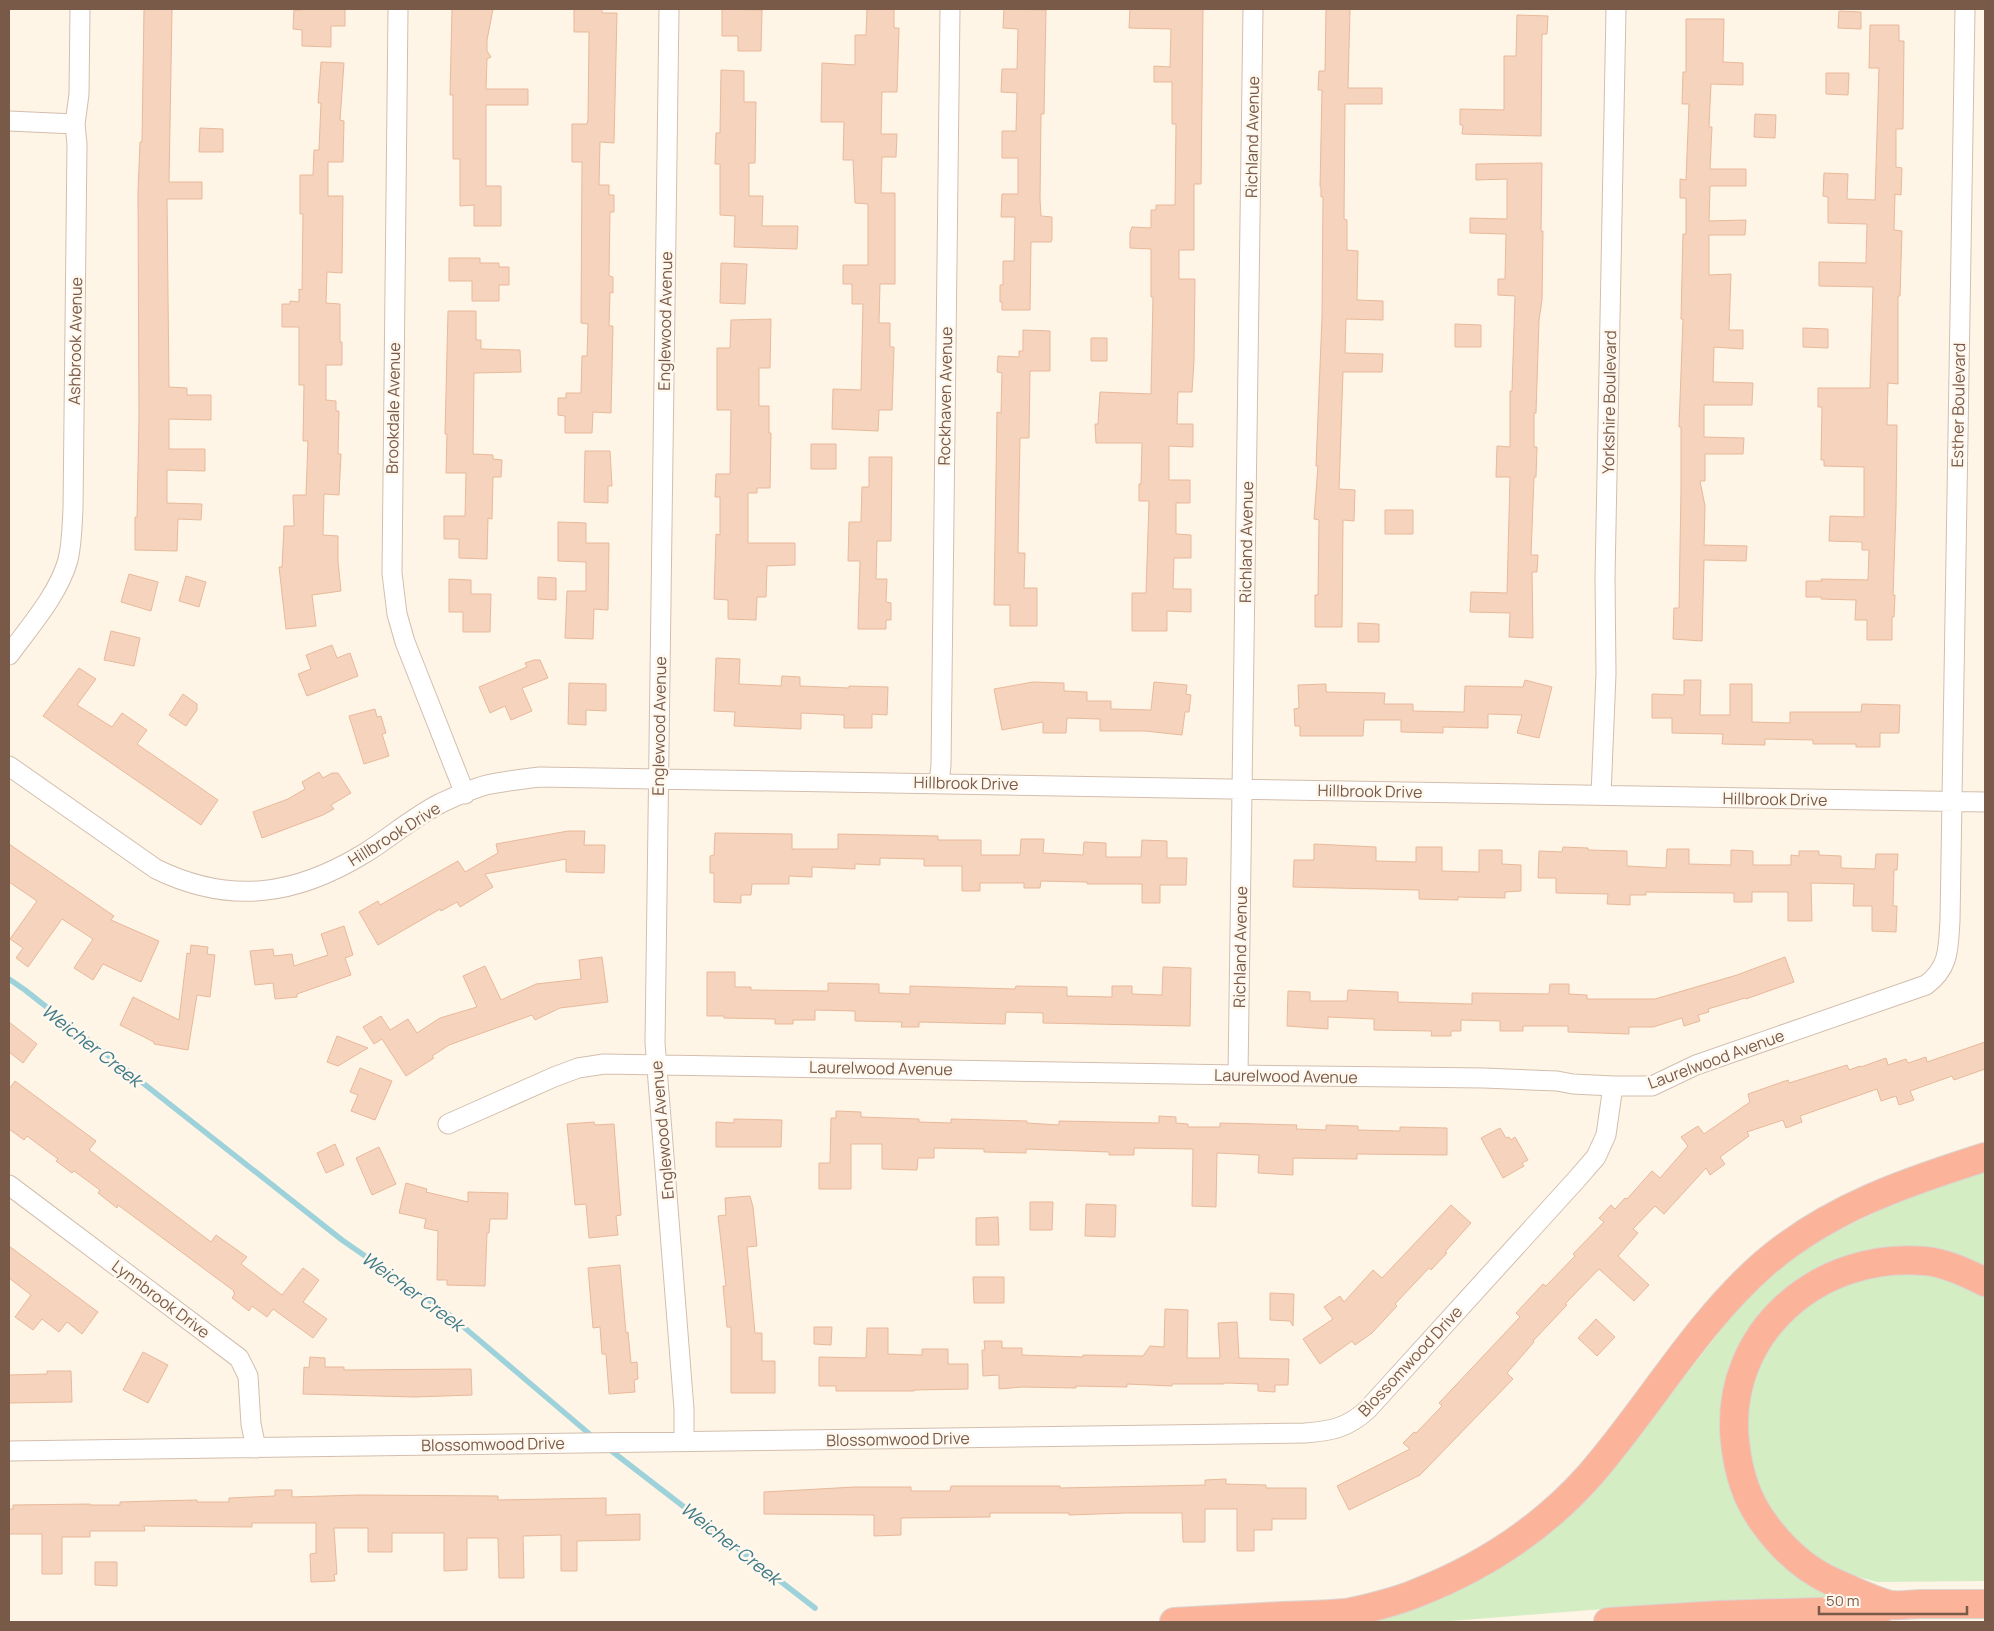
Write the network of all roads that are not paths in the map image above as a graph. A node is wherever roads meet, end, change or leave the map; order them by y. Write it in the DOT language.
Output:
graph roads {
  1 [pos="80,9"];
  2 [pos="398,9"];
  3 [pos="669,9"];
  4 [pos="950,9"];
  5 [pos="1253,9"];
  6 [pos="1616,9"];
  7 [pos="1965,9"];
  8 [pos="9,121"];
  9 [pos="75,124"];
  10 [pos="9,655"];
  11 [pos="9,766"];
  12 [pos="659,778"];
  13 [pos="939,783"];
  14 [pos="1241,788"];
  15 [pos="465,794"];
  16 [pos="1601,795"];
  17 [pos="1952,801"];
  18 [pos="1985,802"];
  19 [pos="657,1064"];
  20 [pos="1238,1075"];
  21 [pos="1613,1086"];
  22 [pos="448,1124"];
  23 [pos="1985,1157"];
  24 [pos="9,1184"];
  25 [pos="1985,1282"];
  26 [pos="684,1441"];
  27 [pos="256,1448"];
  28 [pos="9,1451"];
  29 [pos="1985,1604"];
  30 [pos="1890,1605"];
  31 [pos="1174,1622"];
  32 [pos="1608,1622"];
  1 -- 9 [label="street, Ashbrook Avenue"];
  2 -- 15 [label="street, Brookdale Avenue"];
  3 -- 12 [label="street, Englewood Avenue"];
  4 -- 13 [label="street, Rockhaven Avenue"];
  5 -- 14 [label="street, Richland Avenue"];
  6 -- 16 [label="street, Yorkshire Boulevard"];
  7 -- 17 [label="street, Esther Boulevard"];
  8 -- 9 [label="street"];
  9 -- 10 [label="street, Ashbrook Avenue"];
  11 -- 15 [label="street, Hillbrook Drive"];
  12 -- 13 [label="street, Hillbrook Drive"];
  12 -- 15 [label="street, Hillbrook Drive"];
  12 -- 19 [label="street, Englewood Avenue"];
  13 -- 14 [label="street, Hillbrook Drive"];
  14 -- 16 [label="street, Hillbrook Drive"];
  14 -- 20 [label="street, Richland Avenue"];
  16 -- 17 [label="street, Hillbrook Drive"];
  17 -- 18 [label="street, Hillbrook Drive"];
  17 -- 21 [label="street, Laurelwood Avenue"];
  19 -- 20 [label="street, Laurelwood Avenue"];
  19 -- 22 [label="street, Laurelwood Avenue"];
  19 -- 26 [label="street, Englewood Avenue"];
  20 -- 21 [label="street, Laurelwood Avenue"];
  21 -- 26 [label="street, Blossomwood Drive"];
  23 -- 31 [label="highway"];
  24 -- 27 [label="street, Lynnbrook Drive"];
  25 -- 30 [label="highway"];
  26 -- 27 [label="street, Blossomwood Drive"];
  27 -- 28 [label="street, Blossomwood Drive"];
  29 -- 30 [label="highway"];
  30 -- 32 [label="highway"];
}
